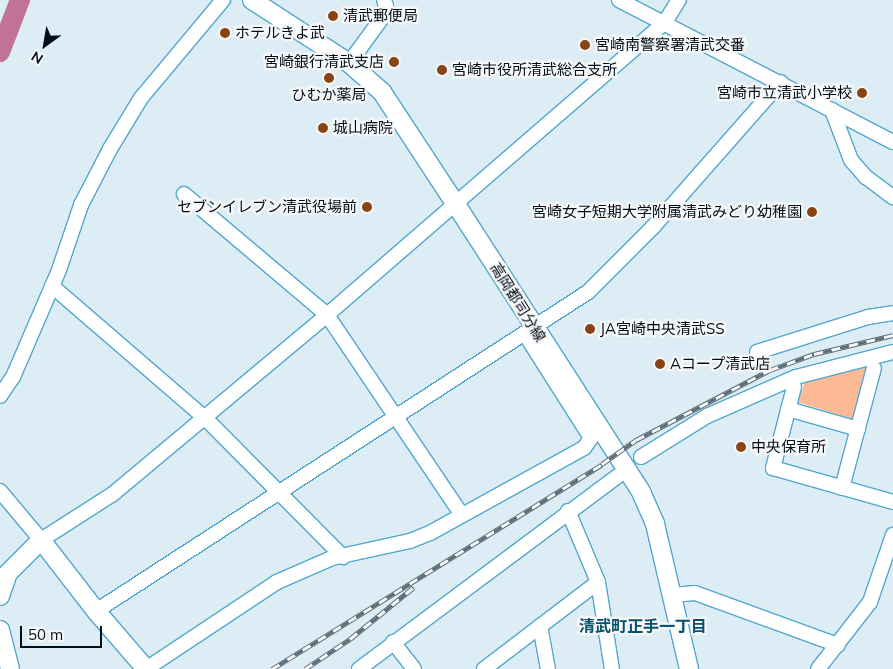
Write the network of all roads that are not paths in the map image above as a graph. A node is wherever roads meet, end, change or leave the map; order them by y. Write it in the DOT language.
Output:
graph roads {
  1 [pos="223,0"];
  2 [pos="252,0"];
  3 [pos="384,0"];
  4 [pos="619,0"];
  5 [pos="679,0"];
  6 [pos="665,22"];
  7 [pos="349,63"];
  8 [pos="781,82"];
  9 [pos="832,110"];
  10 [pos="893,142"];
  11 [pos="184,194"];
  12 [pos="893,197"];
  13 [pos="455,203"];
  14 [pos="52,286"];
  15 [pos="893,314"];
  16 [pos="327,315"];
  17 [pos="529,331"];
  18 [pos="757,352"];
  19 [pos="893,352"];
  20 [pos="874,368"];
  21 [pos="794,387"];
  22 [pos="0,396"];
  23 [pos="788,409"];
  24 [pos="396,417"];
  25 [pos="205,418"];
  26 [pos="858,428"];
  27 [pos="641,457"];
  28 [pos="618,476"];
  29 [pos="842,488"];
  30 [pos="0,492"];
  31 [pos="281,493"];
  32 [pos="893,502"];
  33 [pos="568,511"];
  34 [pos="462,515"];
  35 [pos="893,535"];
  36 [pos="41,540"];
  37 [pos="343,557"];
  38 [pos="598,582"];
  39 [pos="673,595"];
  40 [pos="0,596"];
  41 [pos="96,611"];
  42 [pos="540,626"];
  43 [pos="0,630"];
  44 [pos="393,642"];
  45 [pos="838,646"];
  46 [pos="10,669"];
  47 [pos="146,669"];
  48 [pos="359,669"];
  49 [pos="414,669"];
  50 [pos="484,669"];
  51 [pos="548,669"];
  52 [pos="612,669"];
  53 [pos="689,669"];
  54 [pos="818,669"];
  1 -- 14 [label="street"];
  2 -- 7 [label="main road, 高岡都司分線"];
  3 -- 7 [label="street"];
  4 -- 6 [label="street"];
  5 -- 6 [label="street"];
  6 -- 8 [label="street"];
  6 -- 13 [label="street"];
  7 -- 13 [label="main road, 高岡都司分線"];
  8 -- 9 [label="street"];
  8 -- 17 [label="street"];
  9 -- 10 [label="street"];
  9 -- 12 [label="street"];
  11 -- 16 [label="street"];
  13 -- 16 [label="street"];
  13 -- 17 [label="main road, 高岡都司分線"];
  14 -- 22 [label="street"];
  14 -- 25 [label="street"];
  15 -- 18 [label="street"];
  16 -- 24 [label="street"];
  16 -- 25 [label="street"];
  17 -- 24 [label="street"];
  17 -- 34 [label="street"];
  17 -- 39 [label="main road, 高岡都司分線"];
  19 -- 27 [label="street"];
  20 -- 26 [label="street"];
  21 -- 23 [label="street"];
  23 -- 26 [label="street"];
  23 -- 29 [label="street"];
  24 -- 31 [label="street"];
  24 -- 34 [label="street"];
  25 -- 31 [label="street"];
  25 -- 36 [label="street"];
  26 -- 29 [label="street"];
  28 -- 33 [label="street"];
  29 -- 32 [label="street"];
  30 -- 36 [label="street"];
  31 -- 37 [label="street"];
  31 -- 41 [label="street"];
  33 -- 38 [label="street"];
  33 -- 44 [label="street"];
  34 -- 37 [label="street"];
  35 -- 45 [label="street"];
  36 -- 40 [label="main road"];
  36 -- 41 [label="main road"];
  37 -- 47 [label="street"];
  38 -- 42 [label="street"];
  38 -- 52 [label="street"];
  39 -- 45 [label="street"];
  39 -- 53 [label="main road, 高岡都司分線"];
  41 -- 47 [label="main road"];
  42 -- 50 [label="street"];
  42 -- 51 [label="street"];
  43 -- 46 [label="main road"];
  44 -- 48 [label="street"];
  44 -- 49 [label="street"];
  45 -- 54 [label="street"];
}
